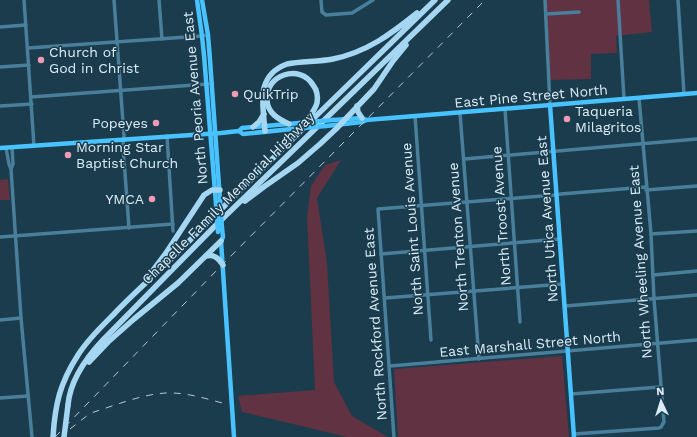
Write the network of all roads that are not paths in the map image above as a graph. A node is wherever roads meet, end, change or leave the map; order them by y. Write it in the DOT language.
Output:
graph roads {
  1 [pos="24,0"];
  2 [pos="114,0"];
  3 [pos="159,0"];
  4 [pos="197,0"];
  5 [pos="202,0"];
  6 [pos="321,0"];
  7 [pos="373,0"];
  8 [pos="435,0"];
  9 [pos="448,0"];
  10 [pos="545,0"];
  11 [pos="618,0"];
  12 [pos="678,0"];
  13 [pos="579,12"];
  14 [pos="546,14"];
  15 [pos="424,23"];
  16 [pos="26,25"];
  17 [pos="0,27"];
  18 [pos="208,35"];
  19 [pos="202,36"];
  20 [pos="162,39"];
  21 [pos="117,42"];
  22 [pos="28,48"];
  23 [pos="29,65"];
  24 [pos="0,67"];
  25 [pos="212,83"];
  26 [pos="207,85"];
  27 [pos="121,90"];
  28 [pos="697,93"];
  29 [pos="684,94"];
  30 [pos="31,97"];
  31 [pos="639,98"];
  32 [pos="624,99"];
  33 [pos="32,104"];
  34 [pos="550,105"];
  35 [pos="0,106"];
  36 [pos="357,106"];
  37 [pos="505,109"];
  38 [pos="460,113"];
  39 [pos="264,114"];
  40 [pos="415,116"];
  41 [pos="364,119"];
  42 [pos="344,120"];
  43 [pos="340,125"];
  44 [pos="253,127"];
  45 [pos="290,127"];
  46 [pos="265,129"];
  47 [pos="239,131"];
  48 [pos="216,133"];
  49 [pos="298,133"];
  50 [pos="210,134"];
  51 [pos="167,136"];
  52 [pos="697,139"];
  53 [pos="123,140"];
  54 [pos="642,144"];
  55 [pos="34,146"];
  56 [pos="12,147"];
  57 [pos="0,148"];
  58 [pos="6,148"];
  59 [pos="553,151"];
  60 [pos="508,155"];
  61 [pos="464,159"];
  62 [pos="11,169"];
  63 [pos="697,186"];
  64 [pos="646,189"];
  65 [pos="217,190"];
  66 [pos="557,195"];
  67 [pos="512,199"];
  68 [pos="467,202"];
  69 [pos="422,206"];
  70 [pos="224,218"];
  71 [pos="173,224"];
  72 [pos="129,228"];
  73 [pos="173,231"];
  74 [pos="697,231"];
  75 [pos="651,234"];
  76 [pos="16,236"];
  77 [pos="0,237"];
  78 [pos="560,239"];
  79 [pos="221,241"];
  80 [pos="515,243"];
  81 [pos="470,247"];
  82 [pos="425,250"];
  83 [pos="381,254"];
  84 [pos="205,256"];
  85 [pos="222,265"];
  86 [pos="697,271"];
  87 [pos="653,275"];
  88 [pos="563,284"];
  89 [pos="517,287"];
  90 [pos="473,291"];
  91 [pos="135,293"];
  92 [pos="428,294"];
  93 [pos="697,295"];
  94 [pos="385,298"];
  95 [pos="654,299"];
  96 [pos="565,306"];
  97 [pos="21,318"];
  98 [pos="0,320"];
  99 [pos="520,322"];
  100 [pos="431,340"];
  101 [pos="697,340"];
  102 [pos="658,344"];
  103 [pos="568,351"];
  104 [pos="479,359"];
  105 [pos="390,366"];
  106 [pos="78,375"];
  107 [pos="660,387"];
  108 [pos="571,394"];
  109 [pos="28,396"];
  110 [pos="0,398"];
  111 [pos="574,436"];
  112 [pos="32,437"];
  113 [pos="53,437"];
  114 [pos="64,437"];
  115 [pos="234,437"];
  116 [pos="394,437"];
  1 -- 16 [label="street"];
  2 -- 21 [label="street"];
  3 -- 20 [label="street"];
  4 -- 19 [label="main road, North Peoria Avenue East"];
  5 -- 18 [label="main road, North Peoria Avenue East"];
  6 -- 7 [label="street"];
  8 -- 39 [label="highway"];
  8 -- 49 [label="highway, Chapelle Family Memorial Highway"];
  9 -- 15 [label="highway, Chapelle Family Memorial Highway"];
  10 -- 14 [label="street, North Utica Avenue East"];
  11 -- 32 [label="street"];
  12 -- 29 [label="street"];
  13 -- 14 [label="street"];
  14 -- 34 [label="street, North Utica Avenue East"];
  15 -- 36 [label="highway"];
  15 -- 70 [label="highway, Chapelle Family Memorial Highway"];
  16 -- 17 [label="street"];
  16 -- 22 [label="street"];
  18 -- 19 [label="street"];
  18 -- 25 [label="main road, North Peoria Avenue East"];
  19 -- 20 [label="street"];
  19 -- 26 [label="main road, North Peoria Avenue East"];
  20 -- 21 [label="street"];
  21 -- 22 [label="street"];
  21 -- 27 [label="street"];
  22 -- 23 [label="street"];
  23 -- 24 [label="street"];
  23 -- 30 [label="street"];
  25 -- 26 [label="street"];
  25 -- 48 [label="main road, North Peoria Avenue East"];
  26 -- 27 [label="street"];
  26 -- 50 [label="main road, North Peoria Avenue East"];
  27 -- 30 [label="street"];
  27 -- 53 [label="street"];
  28 -- 29 [label="main road, East Pine Street North"];
  29 -- 31 [label="main road, East Pine Street North"];
  30 -- 33 [label="street"];
  31 -- 32 [label="main road, East Pine Street North"];
  31 -- 54 [label="street, North Wheeling Avenue East"];
  32 -- 34 [label="main road, East Pine Street North"];
  33 -- 35 [label="street"];
  33 -- 55 [label="street"];
  34 -- 37 [label="main road, East Pine Street North"];
  34 -- 59 [label="main road, North Utica Avenue East"];
  36 -- 41 [label="highway"];
  36 -- 42 [label="highway"];
  37 -- 38 [label="main road, East Pine Street North"];
  37 -- 60 [label="street, North Troost Avenue"];
  38 -- 40 [label="main road, East Pine Street North"];
  38 -- 61 [label="street, North Trenton Avenue"];
  39 -- 44 [label="highway"];
  39 -- 46 [label="highway"];
  40 -- 41 [label="main road, East Pine Street North"];
  40 -- 69 [label="street, North Saint Louis Avenue"];
  41 -- 42 [label="main road, East Pine Street North"];
  41 -- 43 [label="main road, East Pine Street North"];
  42 -- 43 [label="highway"];
  42 -- 45 [label="main road, East Pine Street North, bridge"];
  43 -- 45 [label="main road, East Pine Street North, bridge"];
  43 -- 70 [label="highway"];
  44 -- 46 [label="main road, East Pine Street North"];
  44 -- 47 [label="main road, East Pine Street North"];
  45 -- 46 [label="main road, East Pine Street North"];
  45 -- 49 [label="highway"];
  46 -- 47 [label="main road, East Pine Street North"];
  47 -- 48 [label="main road, East Pine Street North"];
  48 -- 50 [label="main road, East Pine Street North"];
  48 -- 65 [label="main road, North Peoria Avenue East"];
  49 -- 91 [label="highway, Chapelle Family Memorial Highway"];
  50 -- 51 [label="main road, East Pine Street North"];
  50 -- 65 [label="main road, North Peoria Avenue East"];
  51 -- 53 [label="main road, East Pine Street North"];
  51 -- 71 [label="street"];
  52 -- 54 [label="street"];
  53 -- 55 [label="main road, East Pine Street North"];
  53 -- 72 [label="street"];
  54 -- 59 [label="street"];
  54 -- 64 [label="street, North Wheeling Avenue East"];
  55 -- 56 [label="main road, East Pine Street North"];
  56 -- 58 [label="main road, East Pine Street North"];
  56 -- 62 [label="street"];
  57 -- 58 [label="main road, East Pine Street North"];
  58 -- 62 [label="street"];
  59 -- 60 [label="street"];
  59 -- 66 [label="main road, North Utica Avenue East"];
  60 -- 61 [label="street"];
  60 -- 67 [label="street, North Troost Avenue"];
  61 -- 68 [label="street, North Trenton Avenue"];
  62 -- 76 [label="street"];
  63 -- 64 [label="street"];
  64 -- 66 [label="street"];
  64 -- 75 [label="street, North Wheeling Avenue East"];
  65 -- 79 [label="main road, North Peoria Avenue East, bridge"];
  65 -- 79 [label="main road, North Peoria Avenue East, bridge"];
  65 -- 91 [label="highway"];
  66 -- 67 [label="street"];
  66 -- 78 [label="main road, North Utica Avenue East"];
  67 -- 68 [label="street"];
  67 -- 80 [label="street, North Troost Avenue"];
  68 -- 69 [label="street"];
  68 -- 81 [label="street, North Trenton Avenue"];
  69 -- 82 [label="street, North Saint Louis Avenue"];
  69 -- 83 [label="street, North Rockford Avenue East"];
  70 -- 106 [label="highway, Chapelle Family Memorial Highway"];
  71 -- 72 [label="street"];
  71 -- 73 [label="street"];
  72 -- 76 [label="street"];
  74 -- 75 [label="street"];
  75 -- 87 [label="street, North Wheeling Avenue East"];
  76 -- 77 [label="street"];
  76 -- 97 [label="street"];
  78 -- 80 [label="street"];
  78 -- 88 [label="main road, North Utica Avenue East"];
  79 -- 84 [label="highway"];
  79 -- 85 [label="main road, North Peoria Avenue East"];
  80 -- 81 [label="street"];
  80 -- 89 [label="street, North Troost Avenue"];
  81 -- 82 [label="street"];
  81 -- 90 [label="street, North Trenton Avenue"];
  82 -- 83 [label="street"];
  82 -- 92 [label="street, North Saint Louis Avenue"];
  83 -- 94 [label="street, North Rockford Avenue East"];
  84 -- 85 [label="highway"];
  84 -- 106 [label="highway"];
  85 -- 115 [label="main road, North Peoria Avenue East"];
  86 -- 87 [label="street"];
  87 -- 95 [label="street, North Wheeling Avenue East"];
  88 -- 89 [label="street"];
  88 -- 96 [label="main road, North Utica Avenue East"];
  89 -- 90 [label="street"];
  89 -- 99 [label="street, North Troost Avenue"];
  90 -- 92 [label="street"];
  90 -- 104 [label="street, North Trenton Avenue"];
  91 -- 113 [label="highway, Chapelle Family Memorial Highway"];
  92 -- 94 [label="street"];
  92 -- 100 [label="street, North Saint Louis Avenue"];
  93 -- 95 [label="street"];
  94 -- 105 [label="street, North Rockford Avenue East"];
  95 -- 96 [label="street"];
  95 -- 102 [label="street, North Wheeling Avenue East"];
  96 -- 103 [label="main road, North Utica Avenue East"];
  97 -- 98 [label="street"];
  97 -- 109 [label="street"];
  101 -- 102 [label="street, East Marshall Street North"];
  102 -- 103 [label="street, East Marshall Street North"];
  102 -- 107 [label="street, North Wheeling Avenue East"];
  103 -- 104 [label="street, East Marshall Street North"];
  103 -- 108 [label="main road, North Utica Avenue East"];
  104 -- 105 [label="street, East Marshall Street North"];
  105 -- 116 [label="street, North Rockford Avenue East"];
  106 -- 114 [label="highway, Chapelle Family Memorial Highway, bridge"];
  107 -- 108 [label="street"];
  107 -- 111 [label="street, North Wheeling Avenue East"];
  108 -- 111 [label="main road, North Utica Avenue East"];
  109 -- 110 [label="street"];
  109 -- 112 [label="street"];
}
